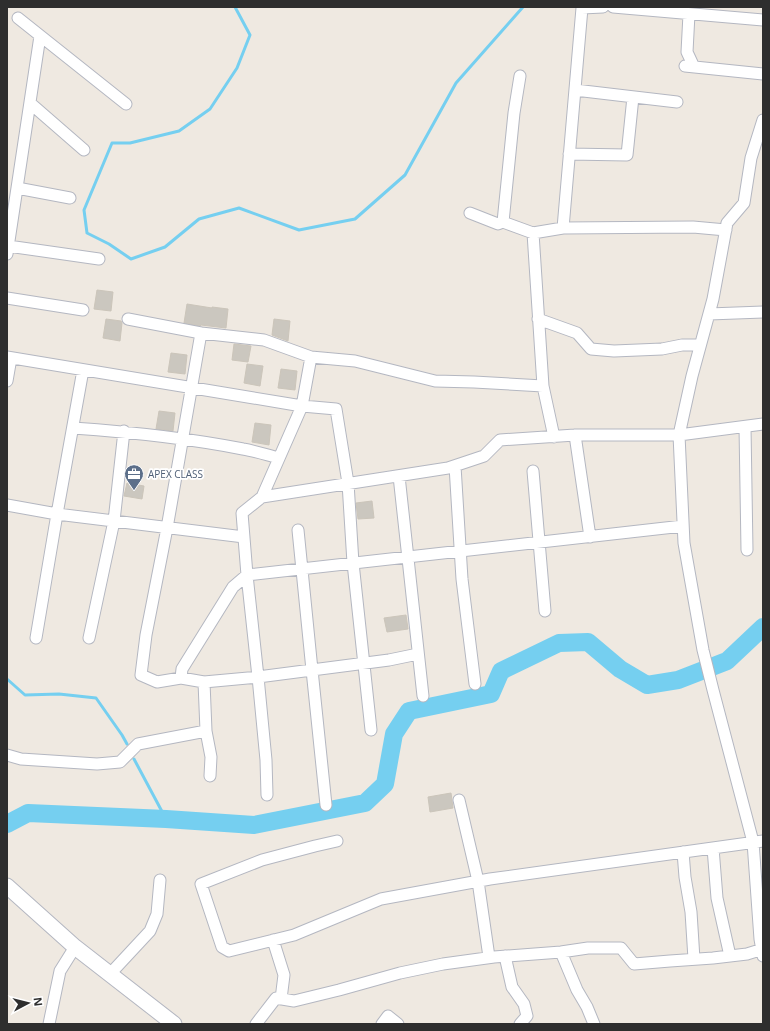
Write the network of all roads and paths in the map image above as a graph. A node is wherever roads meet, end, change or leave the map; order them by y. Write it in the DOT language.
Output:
graph roads {
  1 [pos="603,7"];
  2 [pos="613,7"];
  3 [pos="689,14"];
  4 [pos="18,18"];
  5 [pos="763,20"];
  6 [pos="40,36"];
  7 [pos="763,74"];
  8 [pos="520,76"];
  9 [pos="575,90"];
  10 [pos="633,97"];
  11 [pos="677,102"];
  12 [pos="30,103"];
  13 [pos="126,104"];
  14 [pos="763,120"];
  15 [pos="84,150"];
  16 [pos="569,154"];
  17 [pos="17,188"];
  18 [pos="70,198"];
  19 [pos="470,213"];
  20 [pos="503,222"];
  21 [pos="563,228"];
  22 [pos="726,230"];
  23 [pos="533,233"];
  24 [pos="8,250"];
  25 [pos="99,259"];
  26 [pos="7,298"];
  27 [pos="83,310"];
  28 [pos="763,312"];
  29 [pos="709,314"];
  30 [pos="128,320"];
  31 [pos="538,320"];
  32 [pos="201,333"];
  33 [pos="700,345"];
  34 [pos="311,357"];
  35 [pos="9,358"];
  36 [pos="83,370"];
  37 [pos="7,382"];
  38 [pos="543,386"];
  39 [pos="191,388"];
  40 [pos="302,406"];
  41 [pos="763,424"];
  42 [pos="745,426"];
  43 [pos="73,428"];
  44 [pos="124,431"];
  45 [pos="575,435"];
  46 [pos="680,435"];
  47 [pos="554,437"];
  48 [pos="182,439"];
  49 [pos="279,458"];
  50 [pos="455,466"];
  51 [pos="533,471"];
  52 [pos="400,476"];
  53 [pos="348,484"];
  54 [pos="262,497"];
  55 [pos="7,505"];
  56 [pos="57,514"];
  57 [pos="114,521"];
  58 [pos="683,526"];
  59 [pos="167,528"];
  60 [pos="298,530"];
  61 [pos="590,536"];
  62 [pos="244,537"];
  63 [pos="540,542"];
  64 [pos="747,550"];
  65 [pos="461,551"];
  66 [pos="409,557"];
  67 [pos="353,563"];
  68 [pos="302,569"];
  69 [pos="247,575"];
  70 [pos="545,611"];
  71 [pos="36,638"];
  72 [pos="89,638"];
  73 [pos="418,654"];
  74 [pos="365,663"];
  75 [pos="312,670"];
  76 [pos="258,677"];
  77 [pos="181,678"];
  78 [pos="204,682"];
  79 [pos="475,684"];
  80 [pos="423,696"];
  81 [pos="371,730"];
  82 [pos="206,731"];
  83 [pos="7,755"];
  84 [pos="210,776"];
  85 [pos="267,795"];
  86 [pos="459,800"];
  87 [pos="326,805"];
  88 [pos="337,841"];
  89 [pos="758,842"];
  90 [pos="713,848"];
  91 [pos="683,852"];
  92 [pos="160,880"];
  93 [pos="478,881"];
  94 [pos="7,886"];
  95 [pos="273,940"];
  96 [pos="75,947"];
  97 [pos="561,952"];
  98 [pos="763,952"];
  99 [pos="505,956"];
  100 [pos="730,956"];
  101 [pos="489,958"];
  102 [pos="694,959"];
  103 [pos="110,974"];
  104 [pos="281,999"];
  105 [pos="49,1024"];
  106 [pos="174,1024"];
  107 [pos="256,1024"];
  108 [pos="382,1024"];
  109 [pos="398,1024"];
  110 [pos="520,1024"];
  111 [pos="594,1024"];
  1 -- 9 [label="street"];
  2 -- 3 [label="street"];
  3 -- 5 [label="street"];
  3 -- 7 [label="street"];
  4 -- 6 [label="street"];
  6 -- 12 [label="street"];
  6 -- 13 [label="street"];
  8 -- 20 [label="street"];
  9 -- 10 [label="street"];
  9 -- 16 [label="street"];
  10 -- 11 [label="street"];
  10 -- 16 [label="street"];
  12 -- 15 [label="street"];
  12 -- 17 [label="street"];
  14 -- 22 [label="street"];
  16 -- 21 [label="street"];
  17 -- 18 [label="street"];
  17 -- 24 [label="street"];
  19 -- 20 [label="street"];
  20 -- 23 [label="street"];
  21 -- 22 [label="street"];
  21 -- 23 [label="street"];
  22 -- 29 [label="street"];
  23 -- 31 [label="street"];
  24 -- 25 [label="street"];
  26 -- 27 [label="street"];
  28 -- 29 [label="street"];
  29 -- 33 [label="street"];
  30 -- 32 [label="street"];
  31 -- 33 [label="street"];
  31 -- 38 [label="street"];
  32 -- 34 [label="street"];
  32 -- 39 [label="street"];
  33 -- 46 [label="street"];
  34 -- 38 [label="street"];
  34 -- 40 [label="street"];
  35 -- 36 [label="street"];
  35 -- 37 [label="street"];
  36 -- 39 [label="street"];
  36 -- 43 [label="street"];
  38 -- 47 [label="street"];
  39 -- 40 [label="street"];
  39 -- 48 [label="street"];
  40 -- 49 [label="street"];
  40 -- 53 [label="street"];
  41 -- 42 [label="street"];
  42 -- 46 [label="street"];
  42 -- 64 [label="street"];
  43 -- 44 [label="street"];
  43 -- 56 [label="street"];
  44 -- 48 [label="street"];
  44 -- 57 [label="street"];
  45 -- 46 [label="street"];
  45 -- 47 [label="street"];
  45 -- 61 [label="street"];
  46 -- 58 [label="street"];
  47 -- 50 [label="street"];
  48 -- 49 [label="street"];
  48 -- 59 [label="street"];
  49 -- 54 [label="street"];
  50 -- 52 [label="street"];
  50 -- 65 [label="street"];
  51 -- 63 [label="street"];
  52 -- 53 [label="street"];
  52 -- 66 [label="street"];
  53 -- 54 [label="street"];
  53 -- 67 [label="street"];
  54 -- 62 [label="street"];
  55 -- 56 [label="street"];
  56 -- 57 [label="street"];
  56 -- 71 [label="street"];
  57 -- 59 [label="street"];
  57 -- 72 [label="street"];
  58 -- 61 [label="street"];
  58 -- 89 [label="street"];
  59 -- 62 [label="street"];
  59 -- 77 [label="street"];
  60 -- 68 [label="street"];
  61 -- 63 [label="street"];
  62 -- 69 [label="street"];
  63 -- 65 [label="street"];
  63 -- 70 [label="street"];
  65 -- 66 [label="street"];
  65 -- 79 [label="street"];
  66 -- 67 [label="street"];
  66 -- 73 [label="street"];
  67 -- 68 [label="street"];
  67 -- 74 [label="street"];
  68 -- 69 [label="street"];
  68 -- 75 [label="street"];
  69 -- 76 [label="street"];
  69 -- 77 [label="street"];
  73 -- 74 [label="street"];
  73 -- 80 [label="street"];
  74 -- 75 [label="street"];
  74 -- 81 [label="street"];
  75 -- 76 [label="street"];
  75 -- 87 [label="street"];
  76 -- 78 [label="street"];
  76 -- 85 [label="street"];
  77 -- 78 [label="street"];
  78 -- 82 [label="street"];
  82 -- 83 [label="street"];
  82 -- 84 [label="street"];
  86 -- 93 [label="street"];
  88 -- 95 [label="street"];
  89 -- 90 [label="street"];
  89 -- 98 [label="street"];
  90 -- 91 [label="street"];
  90 -- 100 [label="street"];
  91 -- 93 [label="street"];
  91 -- 102 [label="street"];
  92 -- 103 [label="street"];
  93 -- 95 [label="street"];
  93 -- 101 [label="street"];
  94 -- 96 [label="street"];
  95 -- 104 [label="street"];
  96 -- 103 [label="street"];
  96 -- 105 [label="street"];
  97 -- 99 [label="street"];
  97 -- 102 [label="street"];
  97 -- 111 [label="street"];
  98 -- 100 [label="street"];
  99 -- 101 [label="street"];
  99 -- 110 [label="street"];
  100 -- 102 [label="street"];
  101 -- 104 [label="street"];
  103 -- 106 [label="street"];
  104 -- 107 [label="street"];
  108 -- 109 [label="street"];
}
